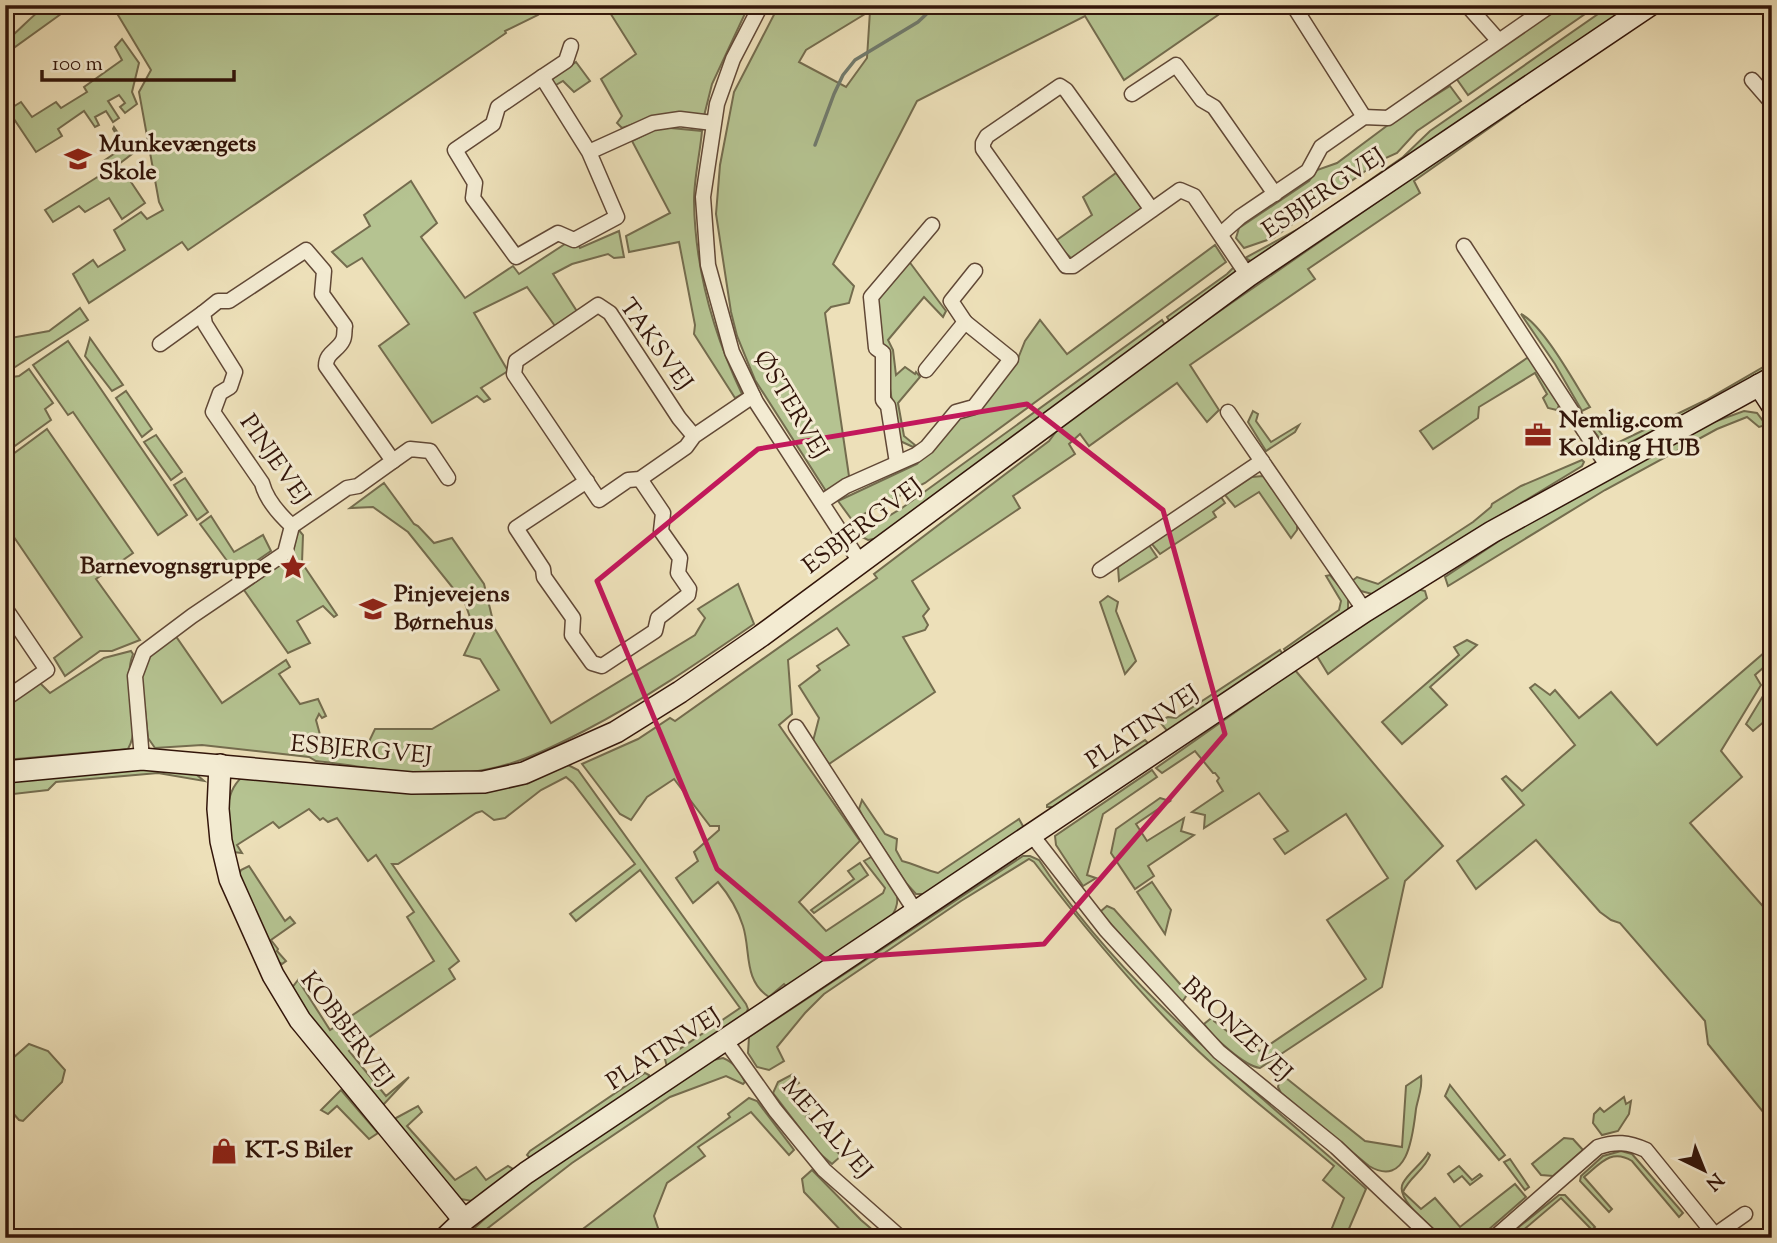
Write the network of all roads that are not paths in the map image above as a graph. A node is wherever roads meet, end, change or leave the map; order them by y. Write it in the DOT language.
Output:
graph roads {
  1 [pos="761,5"];
  2 [pos="1293,5"];
  3 [pos="1467,5"];
  4 [pos="1551,5"];
  5 [pos="1650,5"];
  6 [pos="1498,40"];
  7 [pos="570,46"];
  8 [pos="542,77"];
  9 [pos="1752,80"];
  10 [pos="1132,94"];
  11 [pos="1772,103"];
  12 [pos="1364,117"];
  13 [pos="713,123"];
  14 [pos="589,152"];
  15 [pos="1275,194"];
  16 [pos="1152,210"];
  17 [pos="932,225"];
  18 [pos="1221,234"];
  19 [pos="1464,246"];
  20 [pos="975,271"];
  21 [pos="1248,276"];
  22 [pos="203,313"];
  23 [pos="965,322"];
  24 [pos="160,344"];
  25 [pos="926,370"];
  26 [pos="1765,382"];
  27 [pos="753,396"];
  28 [pos="1772,405"];
  29 [pos="1228,412"];
  30 [pos="694,436"];
  31 [pos="393,461"];
  32 [pos="1262,461"];
  33 [pos="897,463"];
  34 [pos="1608,467"];
  35 [pos="448,478"];
  36 [pos="640,480"];
  37 [pos="587,481"];
  38 [pos="822,502"];
  39 [pos="292,526"];
  40 [pos="860,562"];
  41 [pos="1100,570"];
  42 [pos="5,608"];
  43 [pos="1365,611"];
  44 [pos="5,699"];
  45 [pos="796,727"];
  46 [pos="142,759"];
  47 [pos="220,765"];
  48 [pos="5,772"];
  49 [pos="1031,834"];
  50 [pos="916,912"];
  51 [pos="726,1041"];
  52 [pos="1745,1214"];
  53 [pos="464,1220"];
  54 [pos="445,1238"];
  55 [pos="901,1238"];
  56 [pos="1432,1238"];
  57 [pos="1494,1238"];
  1 -- 13 [label="street, ØSTERVEJ"];
  2 -- 12 [label="street"];
  3 -- 6 [label="street"];
  4 -- 6 [label="street"];
  5 -- 21 [label="street, ESBJERGVEJ"];
  6 -- 12 [label="street"];
  7 -- 8 [label="street"];
  8 -- 14 [label="street"];
  8 -- 14 [label="street"];
  9 -- 11 [label="street"];
  10 -- 15 [label="street"];
  12 -- 15 [label="street"];
  13 -- 14 [label="street"];
  13 -- 27 [label="street, ØSTERVEJ"];
  15 -- 18 [label="street"];
  16 -- 16 [label="street"];
  16 -- 18 [label="street"];
  17 -- 33 [label="street"];
  18 -- 21 [label="street"];
  19 -- 34 [label="street"];
  20 -- 23 [label="street"];
  21 -- 40 [label="street, ESBJERGVEJ"];
  22 -- 24 [label="street"];
  22 -- 31 [label="street"];
  22 -- 39 [label="street, PINJEVEJ"];
  23 -- 25 [label="street"];
  23 -- 33 [label="street"];
  26 -- 28 [label="street"];
  26 -- 34 [label="street, PLATINVEJ"];
  27 -- 30 [label="street, TAKSVEJ"];
  27 -- 38 [label="street, ØSTERVEJ"];
  29 -- 32 [label="street"];
  30 -- 36 [label="street, TAKSVEJ"];
  30 -- 37 [label="street, TAKSVEJ"];
  31 -- 35 [label="street, PINJEVEJ"];
  31 -- 39 [label="street, PINJEVEJ"];
  32 -- 41 [label="street"];
  32 -- 43 [label="street"];
  33 -- 38 [label="street"];
  34 -- 43 [label="street, PLATINVEJ"];
  36 -- 37 [label="street, TAKSVEJ"];
  36 -- 37 [label="street"];
  38 -- 40 [label="street, ØSTERVEJ"];
  39 -- 46 [label="street, PINJEVEJ"];
  40 -- 47 [label="street, ESBJERGVEJ"];
  42 -- 44 [label="street"];
  43 -- 49 [label="street, PLATINVEJ"];
  45 -- 50 [label="street"];
  46 -- 47 [label="street, ESBJERGVEJ"];
  46 -- 48 [label="street, ESBJERGVEJ"];
  47 -- 53 [label="street, KOBBERVEJ"];
  49 -- 50 [label="street, PLATINVEJ"];
  49 -- 56 [label="street, BRONZEVEJ"];
  50 -- 51 [label="street, PLATINVEJ"];
  51 -- 53 [label="street, PLATINVEJ"];
  51 -- 55 [label="street, METALVEJ"];
  52 -- 57 [label="street"];
  53 -- 54 [label="street, PLATINVEJ"];
}
